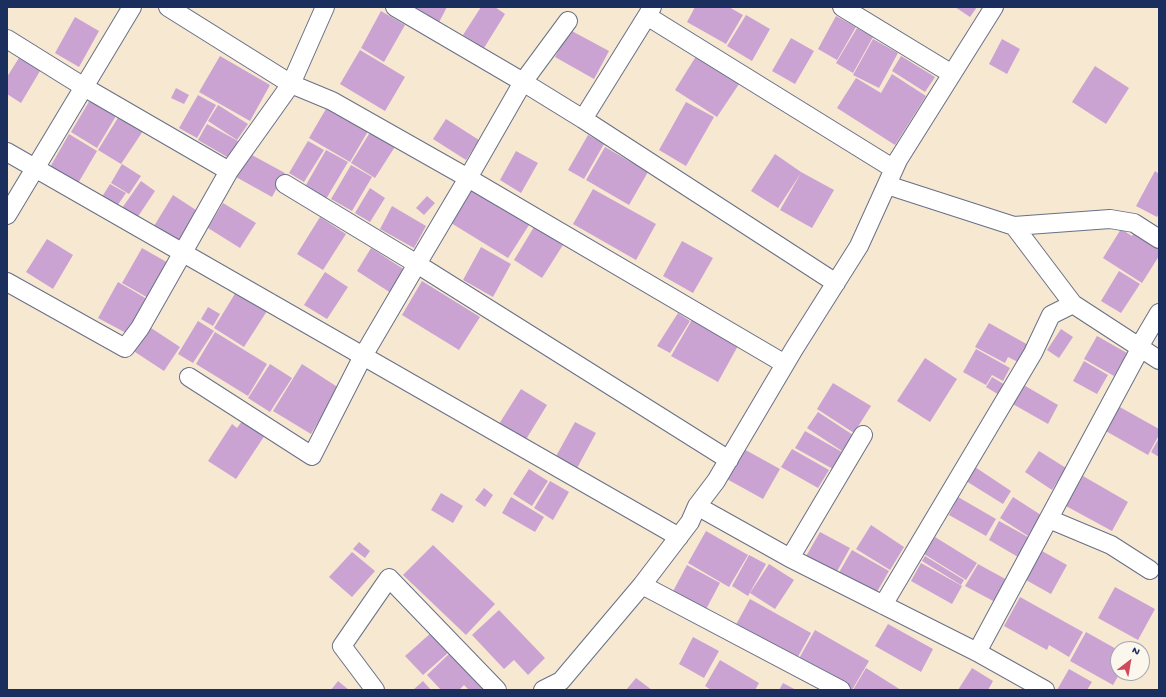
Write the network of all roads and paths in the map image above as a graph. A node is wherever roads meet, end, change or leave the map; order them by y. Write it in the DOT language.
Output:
graph roads {
  1 [pos="132,7"];
  2 [pos="168,7"];
  3 [pos="325,7"];
  4 [pos="394,7"];
  5 [pos="842,7"];
  6 [pos="994,7"];
  7 [pos="650,12"];
  8 [pos="568,21"];
  9 [pos="7,39"];
  10 [pos="952,74"];
  11 [pos="523,82"];
  12 [pos="292,84"];
  13 [pos="84,87"];
  14 [pos="583,120"];
  15 [pos="7,152"];
  16 [pos="35,168"];
  17 [pos="229,171"];
  18 [pos="890,177"];
  19 [pos="468,178"];
  20 [pos="285,184"];
  21 [pos="7,215"];
  22 [pos="1014,226"];
  23 [pos="1159,239"];
  24 [pos="184,252"];
  25 [pos="417,264"];
  26 [pos="7,282"];
  27 [pos="836,283"];
  28 [pos="1073,304"];
  29 [pos="1159,313"];
  30 [pos="1139,347"];
  31 [pos="363,356"];
  32 [pos="1159,360"];
  33 [pos="785,364"];
  34 [pos="189,378"];
  35 [pos="863,435"];
  36 [pos="729,460"];
  37 [pos="697,506"];
  38 [pos="1049,519"];
  39 [pos="679,537"];
  40 [pos="790,558"];
  41 [pos="1150,570"];
  42 [pos="642,586"];
  43 [pos="883,604"];
  44 [pos="977,652"];
  45 [pos="376,690"];
  46 [pos="496,690"];
  47 [pos="543,690"];
  48 [pos="841,690"];
  49 [pos="1045,690"];
  1 -- 13 [label="street"];
  2 -- 12 [label="street"];
  3 -- 12 [label="street"];
  4 -- 11 [label="street"];
  5 -- 10 [label="street"];
  6 -- 10 [label="street"];
  7 -- 14 [label="street"];
  7 -- 18 [label="street"];
  8 -- 11 [label="street"];
  9 -- 13 [label="street"];
  10 -- 18 [label="street"];
  11 -- 14 [label="street"];
  11 -- 19 [label="street"];
  12 -- 17 [label="street"];
  12 -- 19 [label="street"];
  13 -- 16 [label="street"];
  13 -- 17 [label="street"];
  14 -- 27 [label="street"];
  15 -- 16 [label="street"];
  16 -- 21 [label="street"];
  16 -- 24 [label="street"];
  17 -- 24 [label="street"];
  18 -- 22 [label="street"];
  18 -- 27 [label="street"];
  19 -- 25 [label="street"];
  19 -- 33 [label="street"];
  20 -- 25 [label="street"];
  22 -- 23 [label="street"];
  22 -- 28 [label="street"];
  24 -- 26 [label="street"];
  24 -- 31 [label="street"];
  25 -- 31 [label="street"];
  25 -- 36 [label="street"];
  27 -- 33 [label="street"];
  28 -- 30 [label="street"];
  28 -- 43 [label="street"];
  29 -- 30 [label="street"];
  30 -- 32 [label="street"];
  30 -- 38 [label="street"];
  31 -- 34 [label="street"];
  31 -- 39 [label="street"];
  33 -- 36 [label="street"];
  35 -- 40 [label="street"];
  36 -- 37 [label="street"];
  37 -- 39 [label="street"];
  37 -- 40 [label="street"];
  38 -- 41 [label="street"];
  38 -- 44 [label="street"];
  39 -- 42 [label="street"];
  40 -- 43 [label="street"];
  42 -- 47 [label="street"];
  42 -- 48 [label="street"];
  43 -- 44 [label="street"];
  44 -- 49 [label="street"];
  45 -- 46 [label="street"];
}
